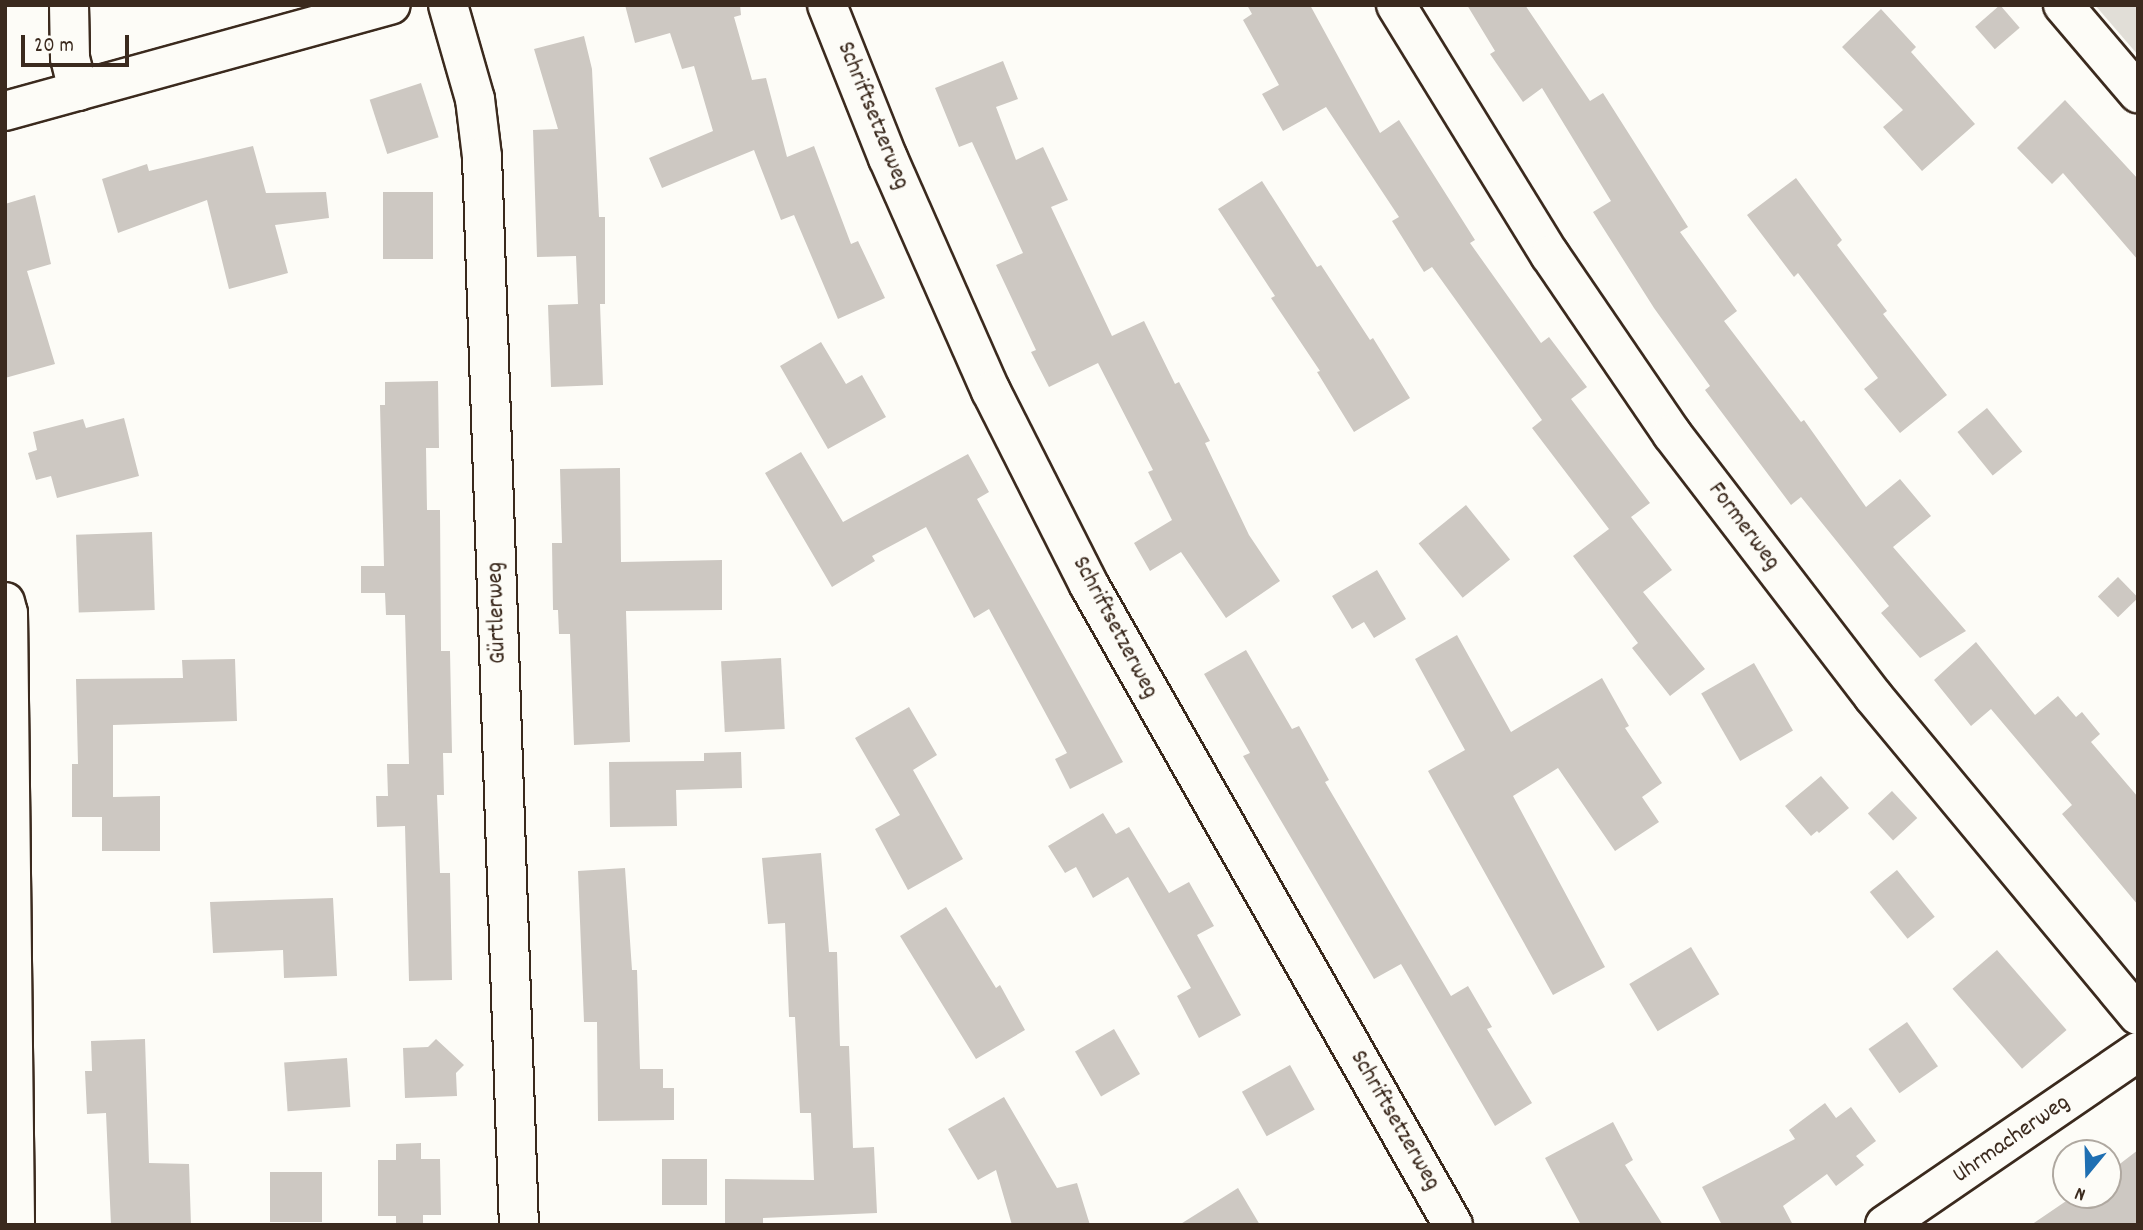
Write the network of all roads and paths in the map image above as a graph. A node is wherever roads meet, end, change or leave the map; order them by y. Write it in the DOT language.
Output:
graph roads {
  1 [pos="69,5"];
  2 [pos="391,5"];
  3 [pos="448,5"];
  4 [pos="827,5"];
  5 [pos="1396,5"];
  6 [pos="2063,5"];
  7 [pos="78,91"];
  8 [pos="2138,93"];
  9 [pos="5,111"];
  10 [pos="6,610"];
  11 [pos="2138,1015"];
  12 [pos="2138,1052"];
  13 [pos="15,1225"];
  14 [pos="519,1225"];
  15 [pos="1453,1225"];
  16 [pos="1885,1225"];
  1 -- 7 [label="street"];
  2 -- 7 [label="street"];
  3 -- 14 [label="street, Gürtlerweg"];
  4 -- 15 [label="street, Schriftsetzerweg"];
  5 -- 11 [label="street, Formerweg"];
  6 -- 8 [label="street"];
  7 -- 9 [label="street"];
  10 -- 13 [label="street"];
  12 -- 16 [label="street, Uhrmacherweg"];
}
